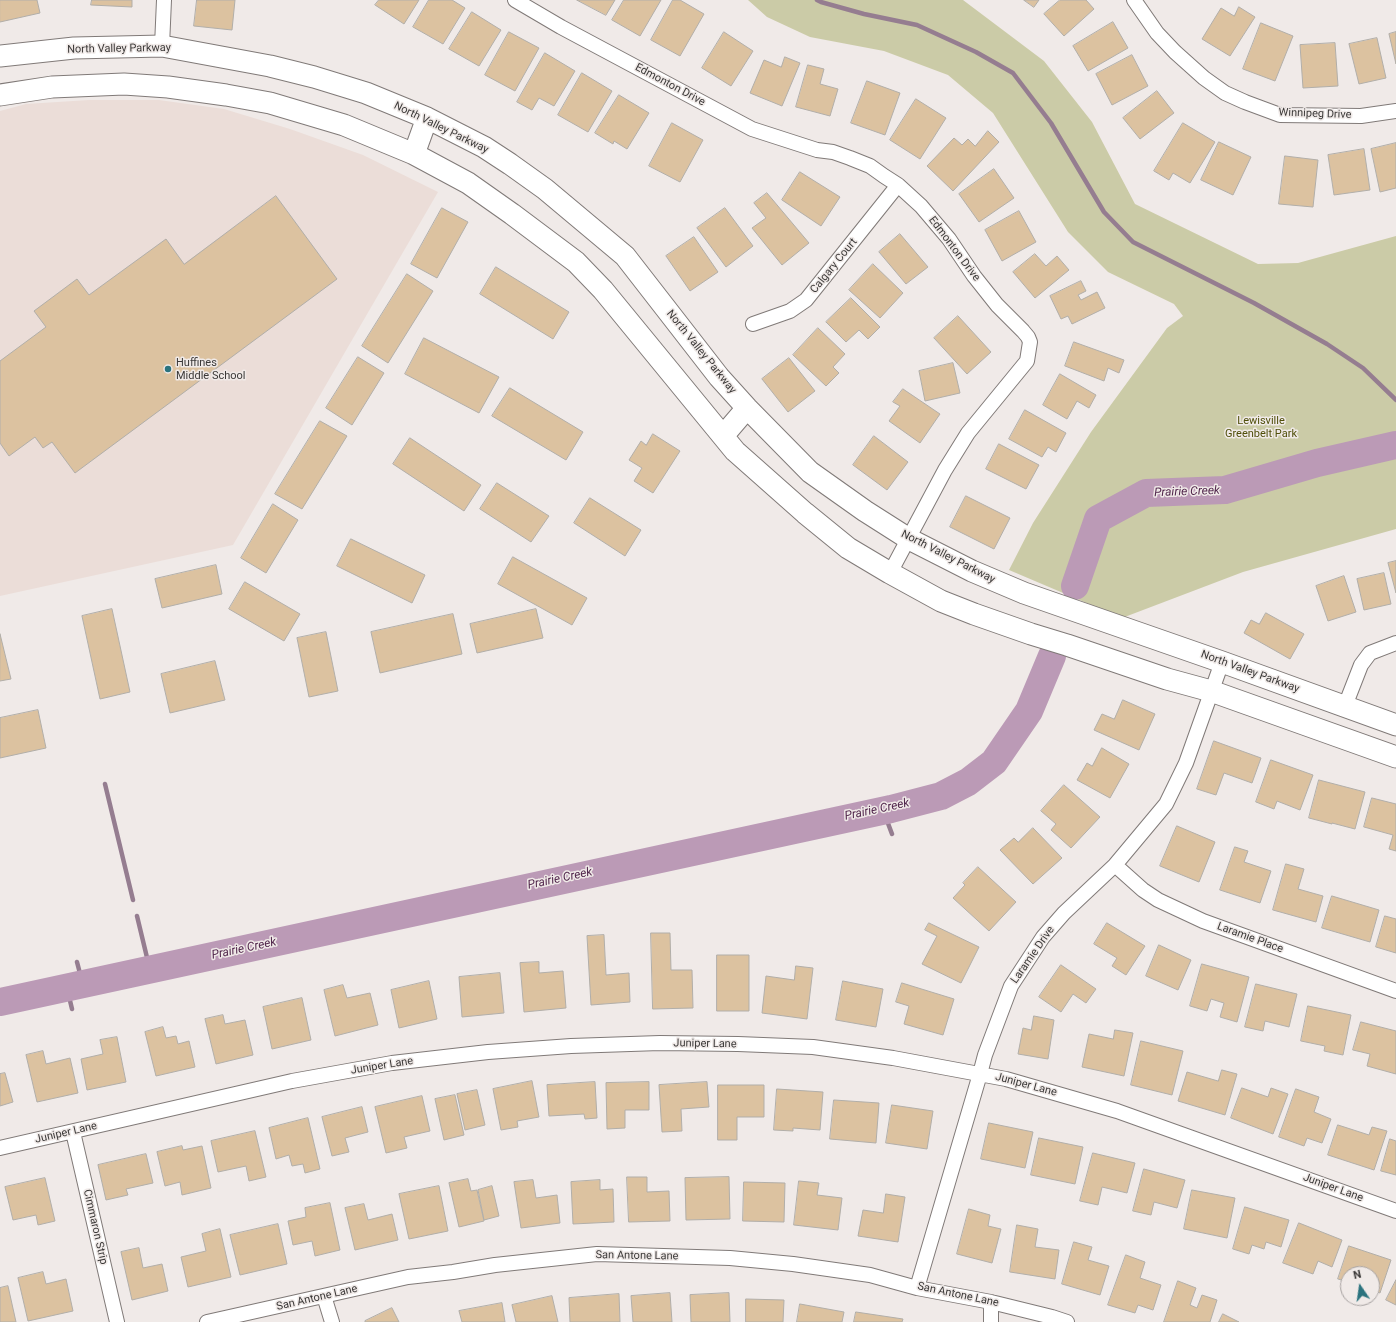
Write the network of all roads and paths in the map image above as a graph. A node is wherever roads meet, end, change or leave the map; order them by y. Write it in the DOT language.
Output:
graph roads {
  1 [pos="164,0"];
  2 [pos="515,0"];
  3 [pos="1134,0"];
  4 [pos="162,46"];
  5 [pos="0,56"];
  6 [pos="0,95"];
  7 [pos="1396,111"];
  8 [pos="426,118"];
  9 [pos="414,154"];
  10 [pos="898,185"];
  11 [pos="753,324"];
  12 [pos="747,408"];
  13 [pos="723,436"];
  14 [pos="909,539"];
  15 [pos="890,573"];
  16 [pos="1396,643"];
  17 [pos="1222,662"];
  18 [pos="1212,691"];
  19 [pos="1345,706"];
  20 [pos="1396,725"];
  21 [pos="1396,757"];
  22 [pos="1115,865"];
  23 [pos="1396,992"];
  24 [pos="980,1074"];
  25 [pos="73,1132"];
  26 [pos="0,1148"];
  27 [pos="1396,1211"];
  28 [pos="917,1288"];
  29 [pos="324,1296"];
  30 [pos="991,1302"];
  31 [pos="117,1322"];
  32 [pos="207,1322"];
  33 [pos="332,1322"];
  34 [pos="990,1322"];
  35 [pos="1067,1322"];
  1 -- 4 [label="street"];
  2 -- 10 [label="street, Edmonton Drive"];
  3 -- 7 [label="street, Winnipeg Drive"];
  4 -- 5 [label="street, North Valley Parkway"];
  4 -- 8 [label="street, North Valley Parkway"];
  6 -- 9 [label="street"];
  8 -- 9 [label="street"];
  8 -- 12 [label="street, North Valley Parkway"];
  9 -- 13 [label="street"];
  10 -- 11 [label="street, Calgary Court"];
  10 -- 14 [label="street, Edmonton Drive"];
  12 -- 13 [label="street"];
  12 -- 14 [label="street, North Valley Parkway"];
  13 -- 15 [label="street"];
  14 -- 15 [label="street, Edmonton Drive"];
  14 -- 17 [label="street, North Valley Parkway"];
  15 -- 18 [label="street"];
  16 -- 19 [label="street"];
  17 -- 18 [label="street, Laramie Drive"];
  17 -- 19 [label="street, North Valley Parkway"];
  18 -- 21 [label="street"];
  18 -- 22 [label="street, Laramie Drive"];
  19 -- 20 [label="street, North Valley Parkway"];
  22 -- 23 [label="street, Laramie Place"];
  22 -- 24 [label="street, Laramie Drive"];
  24 -- 25 [label="street, Juniper Lane"];
  24 -- 27 [label="street, Juniper Lane"];
  24 -- 28 [label="street, Laramie Drive"];
  25 -- 26 [label="street, Juniper Lane"];
  25 -- 31 [label="street, Cimmaron Strip"];
  28 -- 29 [label="street, San Antone Lane"];
  28 -- 30 [label="street, San Antone Lane"];
  29 -- 32 [label="street, San Antone Lane"];
  29 -- 33 [label="street"];
  30 -- 34 [label="street"];
  30 -- 35 [label="street, San Antone Lane"];
}
